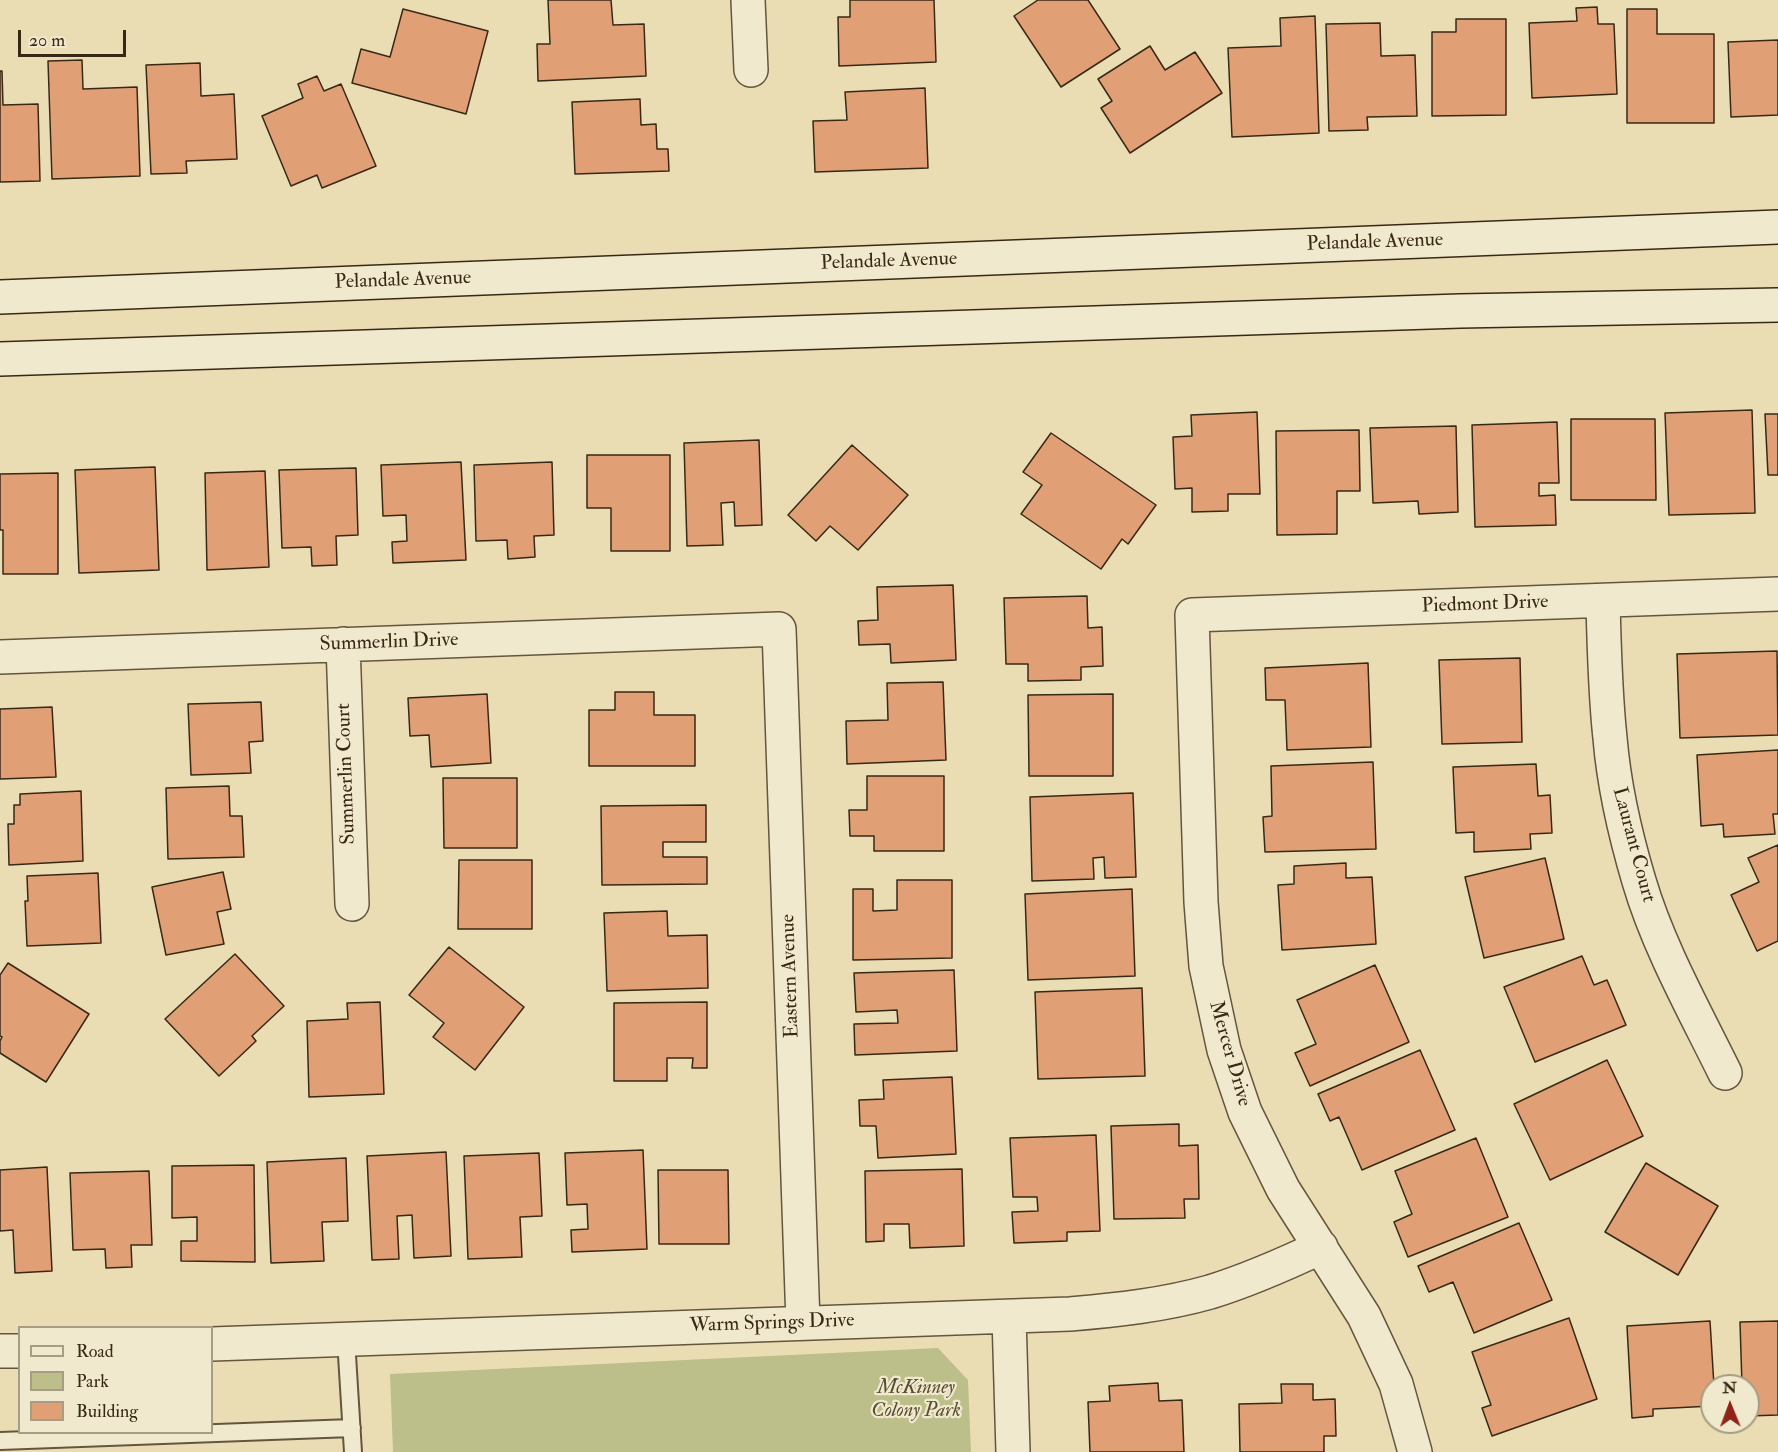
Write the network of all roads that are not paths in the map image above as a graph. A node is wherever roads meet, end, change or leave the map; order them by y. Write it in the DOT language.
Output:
graph roads {
  1 [pos="748,0"];
  2 [pos="751,70"];
  3 [pos="1778,227"];
  4 [pos="0,297"];
  5 [pos="1778,305"];
  6 [pos="0,359"];
  7 [pos="1778,594"];
  8 [pos="1603,601"];
  9 [pos="1192,615"];
  10 [pos="779,629"];
  11 [pos="343,644"];
  12 [pos="0,657"];
  13 [pos="352,904"];
  14 [pos="1725,1073"];
  15 [pos="1321,1247"];
  16 [pos="1009,1317"];
  17 [pos="803,1323"];
  18 [pos="346,1339"];
  19 [pos="213,1344"];
  20 [pos="0,1351"];
  21 [pos="18,1351"];
  22 [pos="352,1428"];
  23 [pos="213,1433"];
  24 [pos="190,1434"];
  25 [pos="0,1441"];
  26 [pos="353,1452"];
  27 [pos="1013,1452"];
  28 [pos="1415,1452"];
  1 -- 2 [label="street"];
  3 -- 4 [label="street, Pelandale Avenue"];
  5 -- 6 [label="street"];
  7 -- 8 [label="street, Piedmont Drive"];
  8 -- 9 [label="street, Piedmont Drive"];
  8 -- 14 [label="street, Laurant Court"];
  9 -- 15 [label="street, Mercer Drive"];
  10 -- 11 [label="street, Summerlin Drive"];
  10 -- 17 [label="street, Eastern Avenue"];
  11 -- 12 [label="street, Summerlin Drive"];
  11 -- 13 [label="street, Summerlin Court"];
  15 -- 16 [label="street, Warm Springs Drive"];
  15 -- 28 [label="street, Mercer Drive"];
  16 -- 17 [label="street, Warm Springs Drive"];
  16 -- 27 [label="street"];
  17 -- 18 [label="street, Warm Springs Drive"];
  18 -- 19 [label="street, Warm Springs Drive"];
  18 -- 22 [label="lane"];
  20 -- 21 [label="street"];
  22 -- 23 [label="lane"];
  22 -- 26 [label="lane"];
  24 -- 25 [label="lane"];
}
